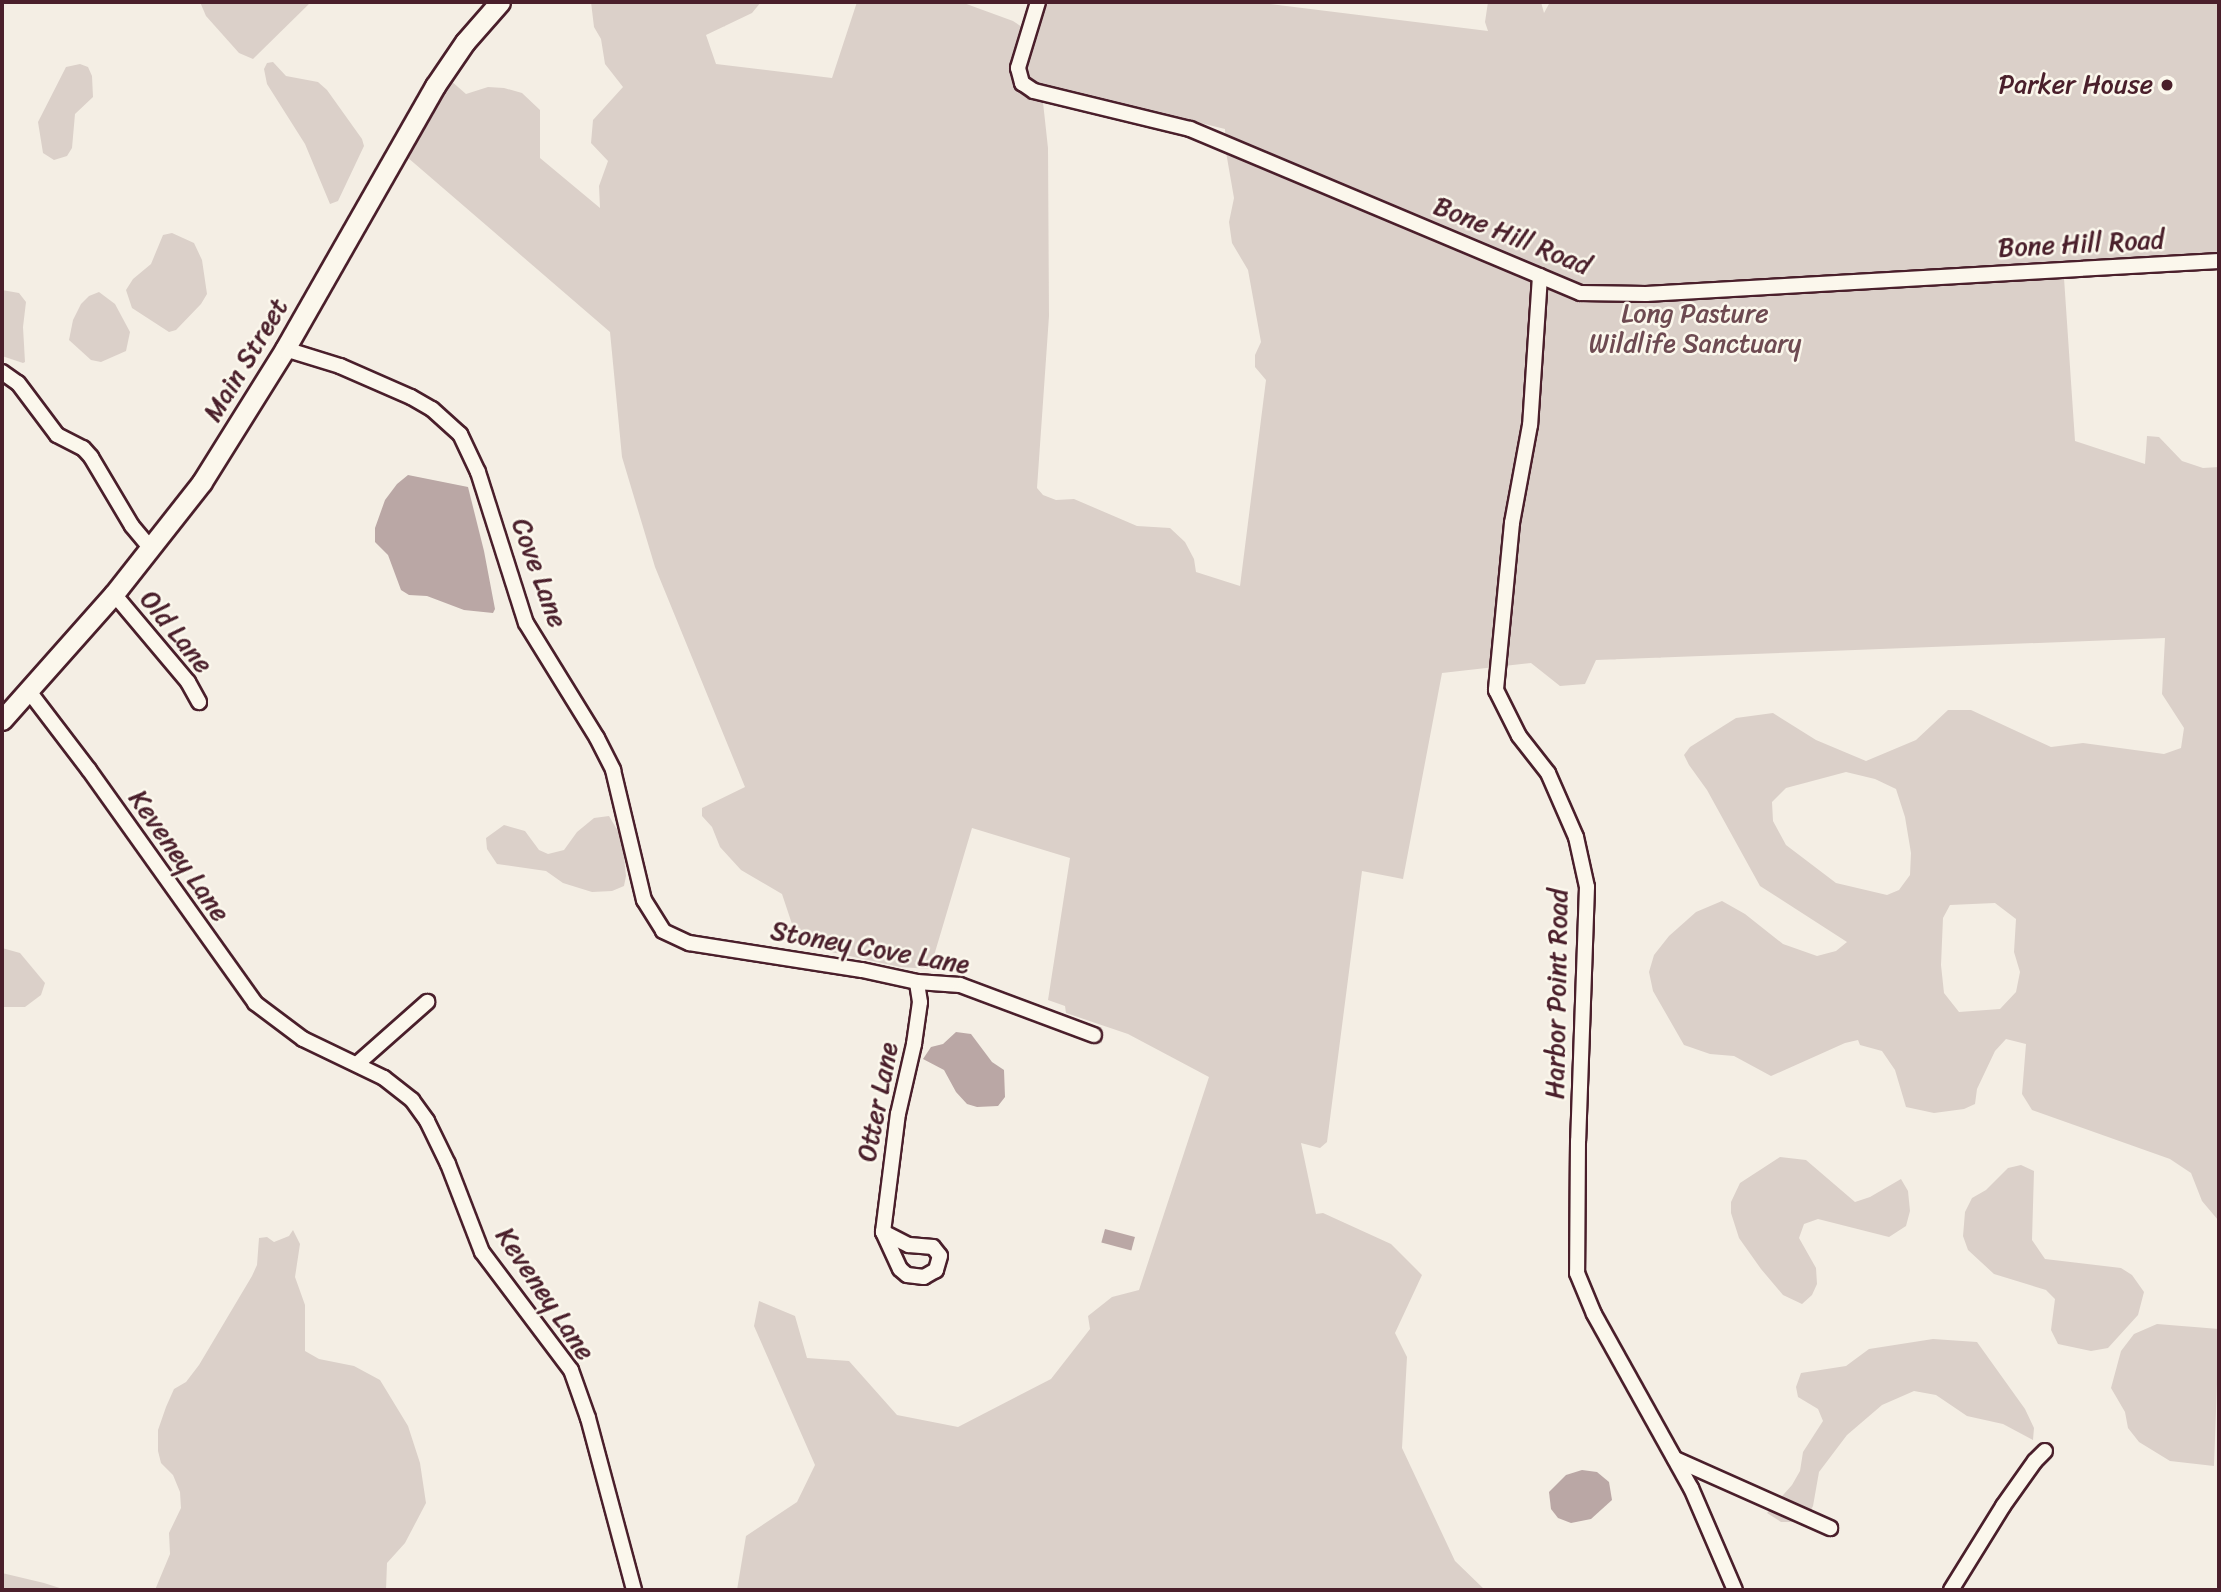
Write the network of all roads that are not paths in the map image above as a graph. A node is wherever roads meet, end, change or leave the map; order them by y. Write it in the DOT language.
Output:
graph roads {
  1 [pos="500,2"];
  2 [pos="1038,2"];
  3 [pos="2219,261"];
  4 [pos="1540,276"];
  5 [pos="285,349"];
  6 [pos="2,372"];
  7 [pos="151,549"];
  8 [pos="114,594"];
  9 [pos="28,690"];
  10 [pos="200,702"];
  11 [pos="2,720"];
  12 [pos="674,938"];
  13 [pos="916,982"];
  14 [pos="427,1002"];
  15 [pos="1094,1035"];
  16 [pos="357,1064"];
  17 [pos="883,1232"];
  18 [pos="2045,1451"];
  19 [pos="1675,1459"];
  20 [pos="1830,1528"];
  21 [pos="634,1590"];
  22 [pos="1735,1590"];
  23 [pos="1951,1590"];
  1 -- 5 [label="main road, Main Street"];
  2 -- 4 [label="street, Bone Hill Road"];
  3 -- 4 [label="street, Bone Hill Road"];
  4 -- 19 [label="street, Harbor Point Road"];
  5 -- 7 [label="main road, Main Street"];
  5 -- 12 [label="street, Cove Lane"];
  6 -- 7 [label="street"];
  7 -- 8 [label="main road, Main Street"];
  8 -- 9 [label="main road, Main Street"];
  8 -- 10 [label="street, Old Lane"];
  9 -- 11 [label="main road, Main Street"];
  9 -- 16 [label="street, Keveney Lane"];
  12 -- 13 [label="street, Stoney Cove Lane"];
  13 -- 15 [label="street, Stoney Cove Lane"];
  13 -- 17 [label="street, Otter Lane"];
  14 -- 16 [label="street"];
  16 -- 21 [label="street, Keveney Lane"];
  18 -- 23 [label="street"];
  19 -- 20 [label="street"];
  19 -- 22 [label="street, Harbor Point Road"];
}
